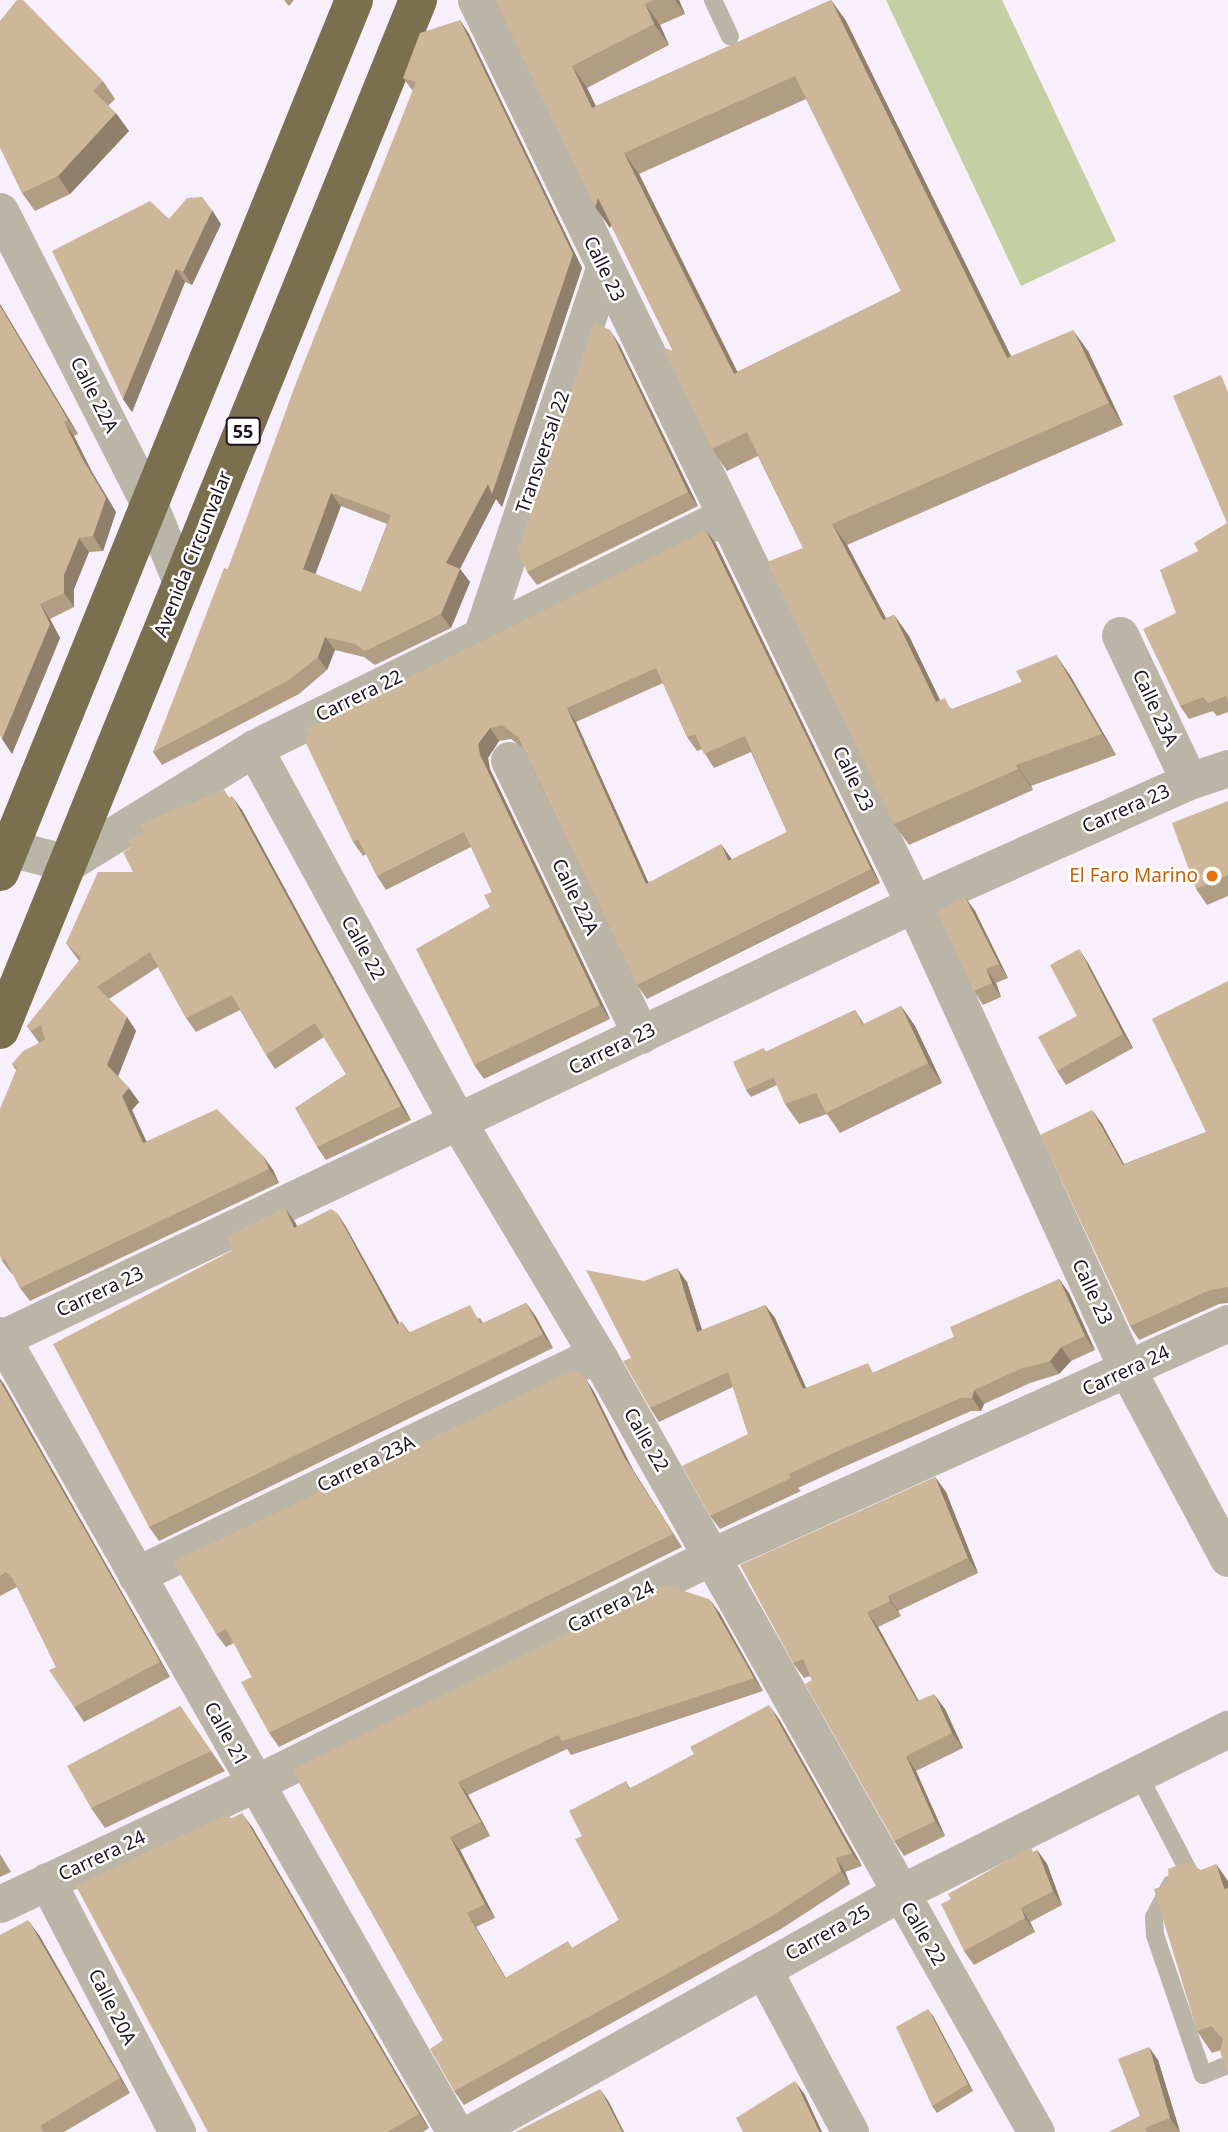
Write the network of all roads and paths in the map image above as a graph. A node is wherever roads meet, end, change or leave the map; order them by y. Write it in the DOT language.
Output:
graph roads {
  1 [pos="354,0"];
  2 [pos="418,0"];
  3 [pos="477,0"];
  4 [pos="713,0"];
  5 [pos="730,36"];
  6 [pos="0,211"];
  7 [pos="604,269"];
  8 [pos="149,504"];
  9 [pos="725,516"];
  10 [pos="181,582"];
  11 [pos="1121,635"];
  12 [pos="481,636"];
  13 [pos="254,748"];
  14 [pos="509,760"];
  15 [pos="1228,768"];
  16 [pos="1189,781"];
  17 [pos="2,851"];
  18 [pos="68,863"];
  19 [pos="914,904"];
  20 [pos="0,1030"];
  21 [pos="641,1035"];
  22 [pos="458,1122"];
  23 [pos="1228,1323"];
  24 [pos="1,1337"];
  25 [pos="597,1354"];
  26 [pos="1128,1371"];
  27 [pos="712,1556"];
  28 [pos="1228,1558"];
  29 [pos="136,1575"];
  30 [pos="1228,1729"];
  31 [pos="1138,1774"];
  32 [pos="254,1784"];
  33 [pos="1215,1873"];
  34 [pos="1190,1874"];
  35 [pos="47,1881"];
  36 [pos="900,1893"];
  37 [pos="0,1904"];
  38 [pos="763,1969"];
  39 [pos="1228,2065"];
  40 [pos="177,2132"];
  41 [pos="454,2132"];
  42 [pos="472,2132"];
  43 [pos="850,2132"];
  44 [pos="1036,2132"];
  1 -- 8 [label="highway"];
  2 -- 10 [label="highway, Avenida Circunvalar / 55"];
  3 -- 7 [label="street, Calle 23"];
  4 -- 5 [label="lane"];
  6 -- 8 [label="street, Calle 22A"];
  7 -- 9 [label="street, Calle 23"];
  7 -- 12 [label="street, Transversal 22"];
  8 -- 10 [label="street, Calle 22A"];
  8 -- 17 [label="highway"];
  9 -- 12 [label="street, Carrera 22"];
  9 -- 19 [label="street, Calle 23"];
  10 -- 18 [label="highway, Avenida Circunvalar / 55"];
  11 -- 16 [label="street, Calle 23A"];
  12 -- 13 [label="street, Carrera 22"];
  13 -- 18 [label="street, Carrera 22"];
  13 -- 22 [label="street, Calle 22"];
  14 -- 21 [label="street, Calle 22A"];
  15 -- 16 [label="street, Carrera 23"];
  16 -- 19 [label="street, Carrera 23"];
  17 -- 18 [label="street"];
  18 -- 20 [label="highway, Avenida Circunvalar / 55"];
  19 -- 21 [label="street, Carrera 23"];
  19 -- 26 [label="street, Calle 23"];
  21 -- 22 [label="street, Carrera 23"];
  22 -- 24 [label="street, Carrera 23"];
  22 -- 25 [label="street, Calle 22"];
  23 -- 26 [label="street, Carrera 24"];
  24 -- 29 [label="street, Calle 21"];
  25 -- 27 [label="street, Calle 22"];
  25 -- 29 [label="street, Carrera 23A"];
  26 -- 27 [label="street, Carrera 24"];
  26 -- 28 [label="street, Calle 23"];
  27 -- 32 [label="street, Carrera 24"];
  27 -- 36 [label="street, Calle 22"];
  29 -- 32 [label="street, Calle 21"];
  30 -- 31 [label="street, Carrera 25"];
  31 -- 34 [label="lane"];
  31 -- 36 [label="street, Carrera 25"];
  32 -- 35 [label="street, Carrera 24"];
  32 -- 41 [label="street, Calle 21"];
  33 -- 34 [label="lane"];
  34 -- 39 [label="lane"];
  35 -- 37 [label="street, Carrera 24"];
  35 -- 40 [label="street, Calle 20A"];
  36 -- 38 [label="street, Carrera 25"];
  36 -- 44 [label="street, Calle 22"];
  38 -- 42 [label="street, Carrera 25"];
  38 -- 43 [label="street"];
}
